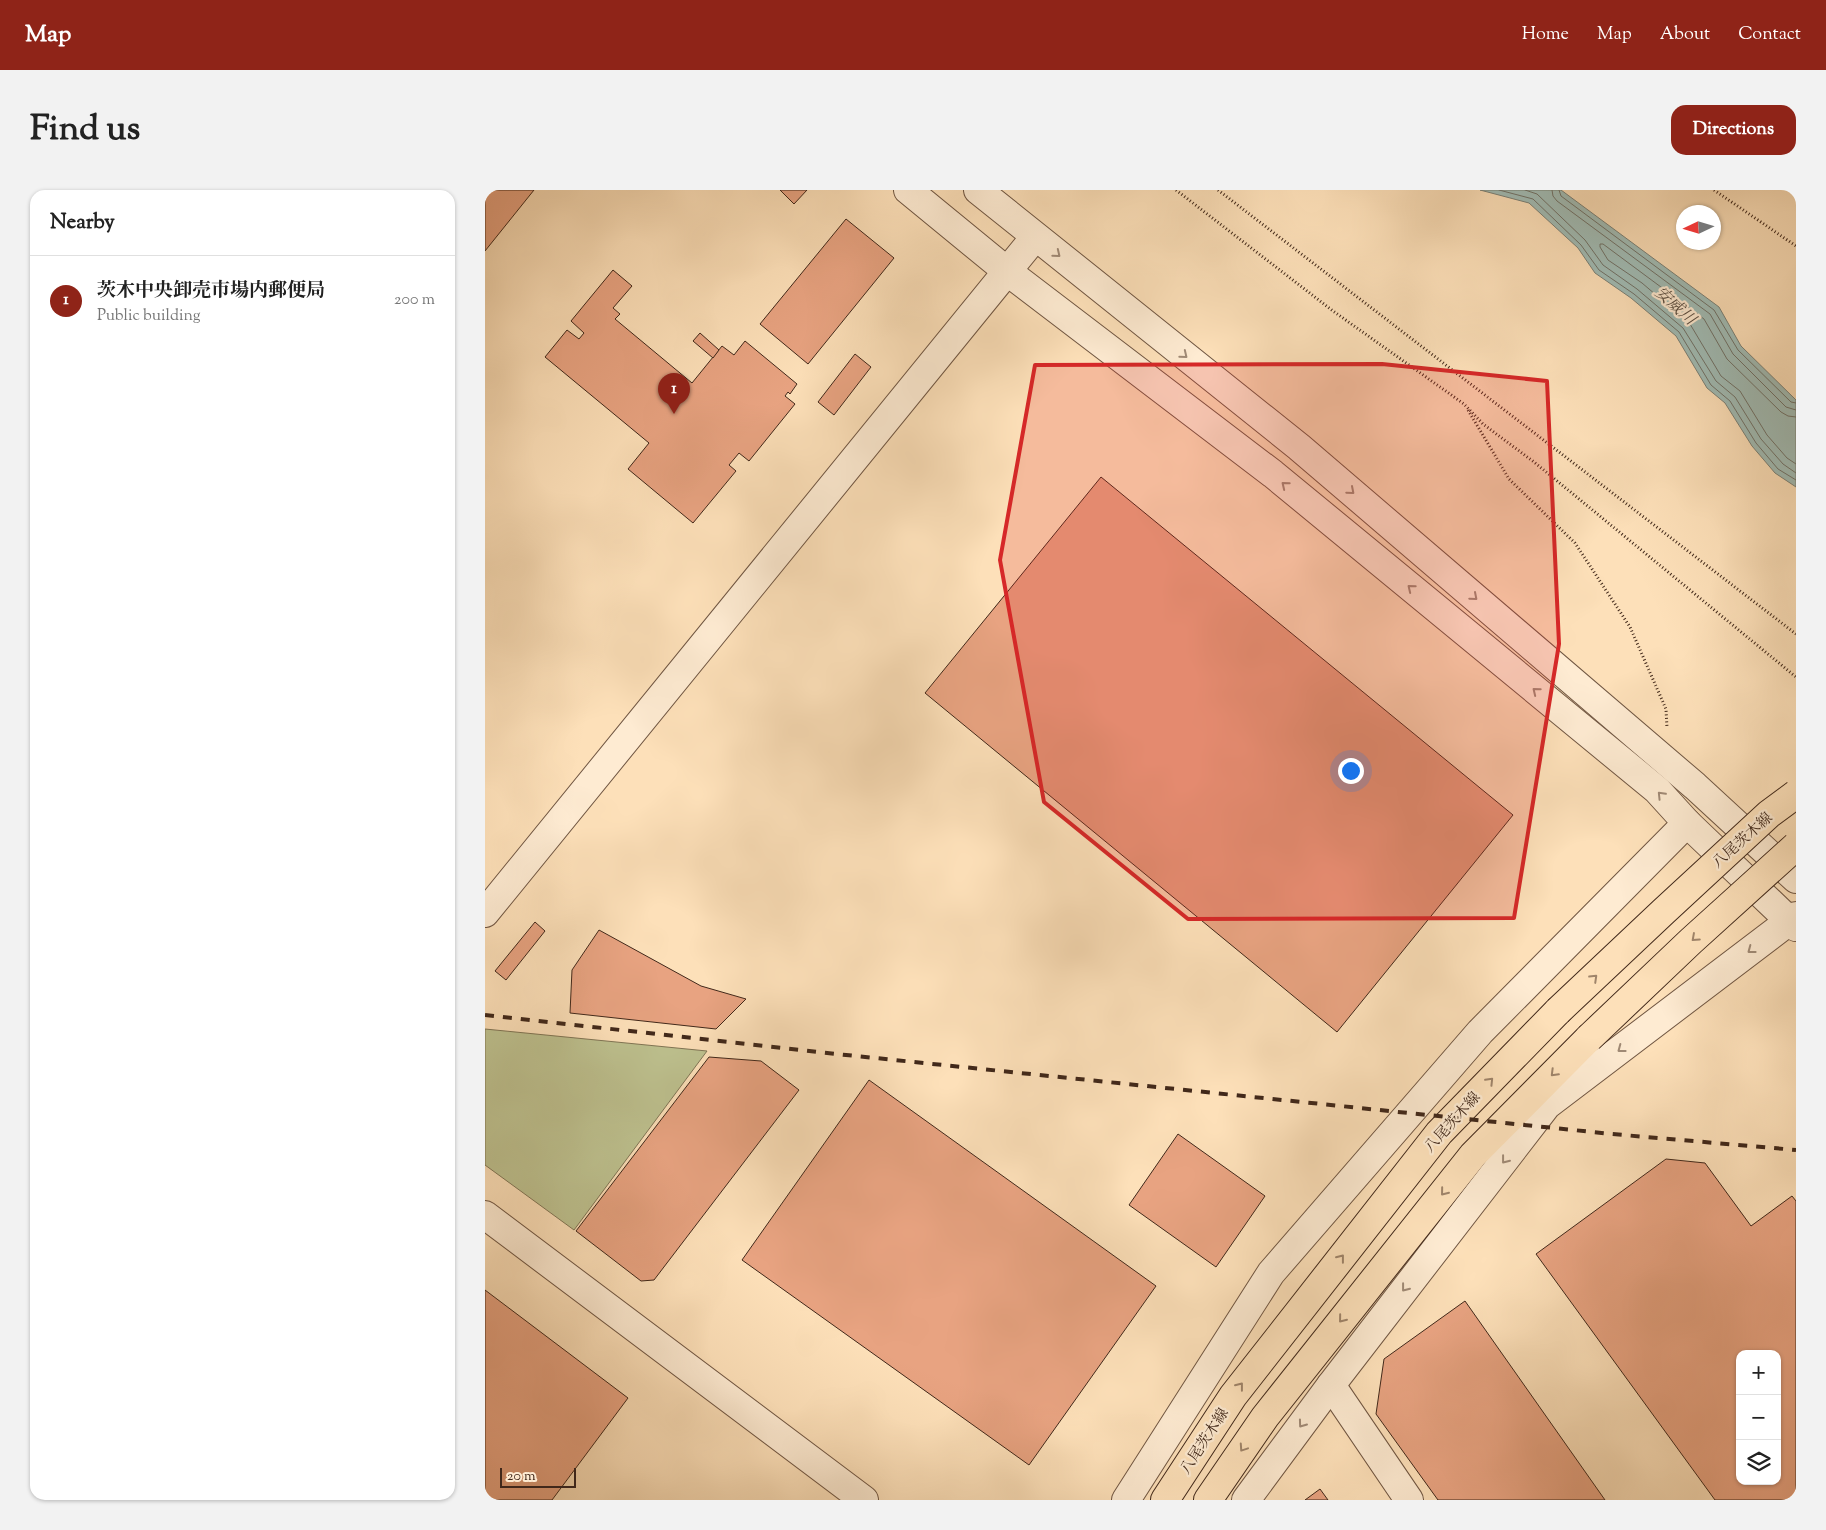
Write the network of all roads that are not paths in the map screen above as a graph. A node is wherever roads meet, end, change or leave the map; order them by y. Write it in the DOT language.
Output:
graph roads {
  1 [pos="908,190"];
  2 [pos="978,190"];
  3 [pos="1035,237"];
  4 [pos="1008,272"];
  5 [pos="1796,794"];
  6 [pos="1687,823"];
  7 [pos="1796,846"];
  8 [pos="1796,879"];
  9 [pos="485,912"];
  10 [pos="1794,921"];
  11 [pos="485,1215"];
  12 [pos="1331,1385"];
  13 [pos="864,1500"];
  14 [pos="1126,1500"];
  15 [pos="1165,1500"];
  16 [pos="1208,1500"];
  17 [pos="1246,1500"];
  18 [pos="1409,1500"];
  1 -- 4 [label="street"];
  2 -- 3 [label="street"];
  3 -- 4 [label="street"];
  3 -- 8 [label="street, one-way"];
  6 -- 4 [label="street, one-way"];
  4 -- 9 [label="street"];
  15 -- 5 [label="main road, 八尾茨木線, one-way, bridge"];
  6 -- 10 [label="street"];
  6 -- 14 [label="street"];
  7 -- 16 [label="main road, one-way, bridge"];
  10 -- 12 [label="street, one-way"];
  11 -- 13 [label="street"];
  12 -- 17 [label="street, one-way"];
  12 -- 18 [label="street"];
}
